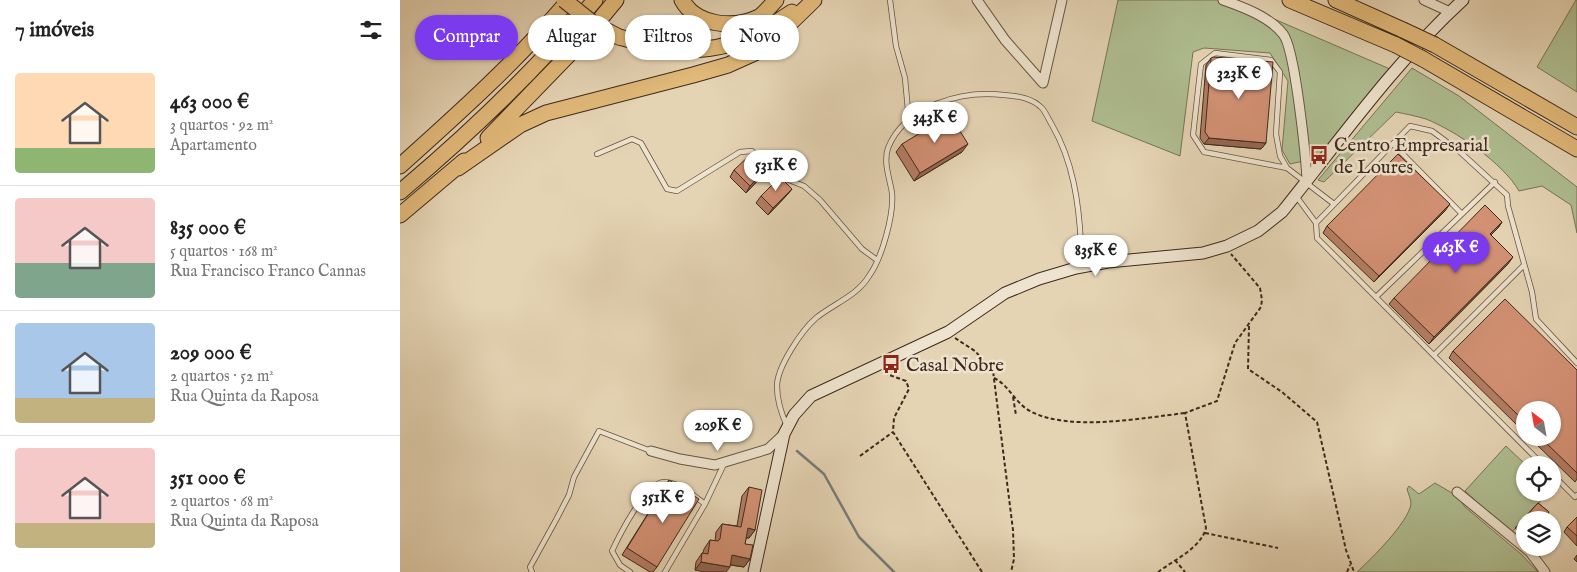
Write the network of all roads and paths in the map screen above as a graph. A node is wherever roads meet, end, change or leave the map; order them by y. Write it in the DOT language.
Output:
graph roads {
  1 [pos="564,0"];
  2 [pos="569,0"];
  3 [pos="595,0"];
  4 [pos="616,0"];
  5 [pos="682,0"];
  6 [pos="776,0"];
  7 [pos="812,0"];
  8 [pos="890,0"];
  9 [pos="977,0"];
  10 [pos="1062,0"];
  11 [pos="1223,0"];
  12 [pos="1290,0"];
  13 [pos="1336,0"];
  14 [pos="1424,0"];
  15 [pos="1463,0"];
  16 [pos="1450,12"];
  17 [pos="909,121"];
  18 [pos="1577,127"];
  19 [pos="1393,144"];
  20 [pos="1577,150"];
  21 [pos="597,154"];
  22 [pos="400,166"];
  23 [pos="458,168"];
  24 [pos="1287,168"];
  25 [pos="1307,181"];
  26 [pos="1495,182"];
  27 [pos="400,192"];
  28 [pos="1295,196"];
  29 [pos="1334,204"];
  30 [pos="1462,213"];
  31 [pos="400,216"];
  32 [pos="1316,223"];
  33 [pos="1081,245"];
  34 [pos="1227,246"];
  35 [pos="877,260"];
  36 [pos="1524,265"];
  37 [pos="1376,297"];
  38 [pos="1249,325"];
  39 [pos="948,332"];
  40 [pos="1434,355"];
  41 [pos="1577,363"];
  42 [pos="868,368"];
  43 [pos="994,378"];
  44 [pos="1014,396"];
  45 [pos="1185,413"];
  46 [pos="1016,415"];
  47 [pos="786,431"];
  48 [pos="893,432"];
  49 [pos="651,451"];
  50 [pos="860,456"];
  51 [pos="1534,456"];
  52 [pos="725,462"];
  53 [pos="1561,483"];
  54 [pos="1457,492"];
  55 [pos="1577,495"];
  56 [pos="705,504"];
  57 [pos="1205,533"];
  58 [pos="1278,548"];
  59 [pos="1175,560"];
  60 [pos="1351,564"];
  61 [pos="532,572"];
  62 [pos="630,572"];
  63 [pos="665,572"];
  64 [pos="754,572"];
  65 [pos="982,572"];
  66 [pos="1012,572"];
  67 [pos="1158,572"];
  68 [pos="1185,572"];
  69 [pos="1347,572"];
  70 [pos="1354,572"];
  71 [pos="1545,572"];
  1 -- 7 [label="highway, bridge"];
  2 -- 22 [label="highway"];
  3 -- 27 [label="highway"];
  4 -- 23 [label="highway"];
  5 -- 6 [label="highway"];
  7 -- 23 [label="highway"];
  8 -- 17 [label="lane"];
  9 -- 10 [label="street"];
  11 -- 25 [label="street"];
  12 -- 20 [label="highway, bridge"];
  13 -- 18 [label="highway, bridge"];
  14 -- 16 [label="street"];
  15 -- 16 [label="street"];
  16 -- 25 [label="street"];
  17 -- 33 [label="lane"];
  17 -- 35 [label="lane"];
  19 -- 26 [label="lane"];
  19 -- 29 [label="lane"];
  19 -- 30 [label="lane"];
  21 -- 35 [label="lane"];
  23 -- 31 [label="highway"];
  24 -- 24 [label="lane"];
  24 -- 25 [label="lane"];
  25 -- 28 [label="street"];
  25 -- 29 [label="lane"];
  26 -- 30 [label="lane"];
  26 -- 36 [label="lane"];
  28 -- 32 [label="lane"];
  28 -- 34 [label="street"];
  29 -- 32 [label="lane"];
  30 -- 37 [label="lane"];
  32 -- 37 [label="lane"];
  34 -- 38 [label="path"];
  34 -- 39 [label="street"];
  35 -- 47 [label="lane"];
  36 -- 40 [label="lane"];
  36 -- 41 [label="lane"];
  37 -- 40 [label="lane"];
  38 -- 45 [label="path"];
  38 -- 60 [label="path"];
  39 -- 42 [label="street"];
  39 -- 43 [label="path"];
  40 -- 51 [label="lane"];
  42 -- 47 [label="street"];
  42 -- 48 [label="path"];
  43 -- 44 [label="path"];
  43 -- 66 [label="path"];
  44 -- 45 [label="path"];
  44 -- 46 [label="path"];
  45 -- 57 [label="path"];
  47 -- 52 [label="street"];
  47 -- 64 [label="street"];
  48 -- 50 [label="path"];
  48 -- 65 [label="path"];
  49 -- 52 [label="street"];
  49 -- 61 [label="lane"];
  52 -- 56 [label="lane"];
  53 -- 55 [label="lane"];
  54 -- 71 [label="street"];
  56 -- 62 [label="lane"];
  56 -- 63 [label="lane"];
  57 -- 58 [label="path"];
  57 -- 59 [label="path"];
  59 -- 67 [label="path"];
  59 -- 68 [label="path"];
  60 -- 69 [label="path"];
  60 -- 70 [label="path"];
}
